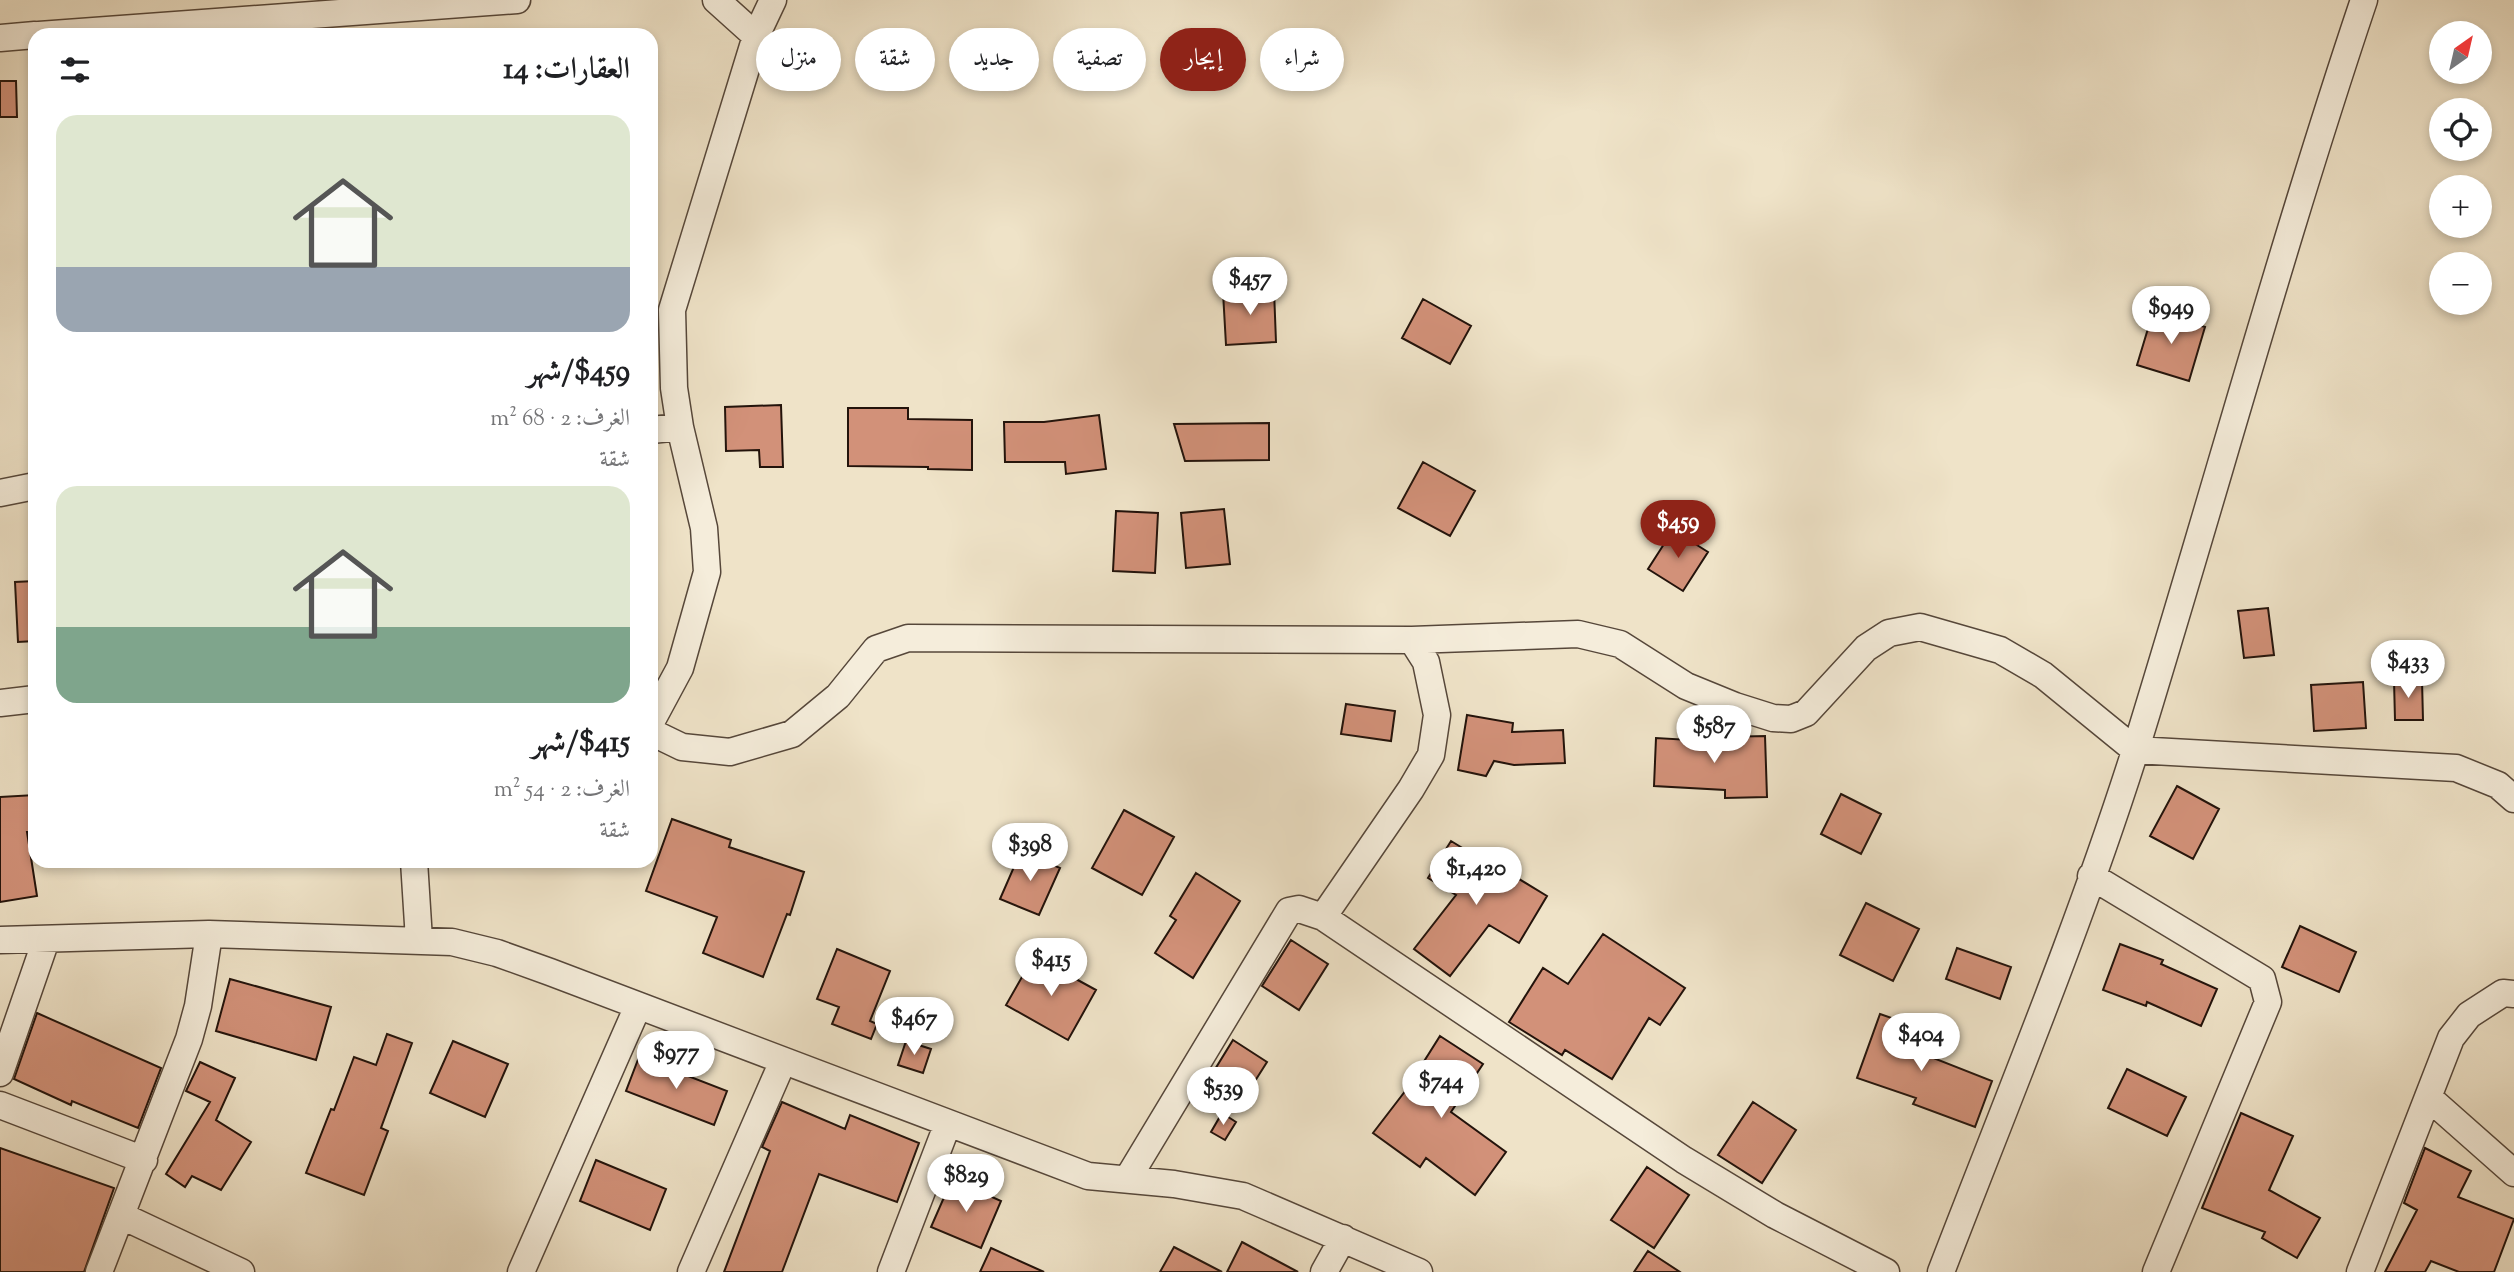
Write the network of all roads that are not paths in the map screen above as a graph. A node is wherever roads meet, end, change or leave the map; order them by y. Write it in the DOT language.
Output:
graph roads {
  1 [pos="517,0"];
  2 [pos="716,0"];
  3 [pos="773,0"];
  4 [pos="2364,0"];
  5 [pos="133,28"];
  6 [pos="760,28"];
  7 [pos="28,36"];
  8 [pos="756,36"];
  9 [pos="0,38"];
  10 [pos="680,427"];
  11 [pos="658,429"];
  12 [pos="28,487"];
  13 [pos="0,493"];
  14 [pos="1412,640"];
  15 [pos="28,700"];
  16 [pos="0,703"];
  17 [pos="658,709"];
  18 [pos="658,735"];
  19 [pos="2135,750"];
  20 [pos="2514,799"];
  21 [pos="414,868"];
  22 [pos="2091,876"];
  23 [pos="1323,917"];
  24 [pos="209,934"];
  25 [pos="0,940"];
  26 [pos="46,940"];
  27 [pos="419,940"];
  28 [pos="2510,987"];
  29 [pos="638,1006"];
  30 [pos="783,1060"];
  31 [pos="0,1073"];
  32 [pos="2428,1097"];
  33 [pos="0,1105"];
  34 [pos="948,1123"];
  35 [pos="144,1160"];
  36 [pos="2514,1174"];
  37 [pos="1128,1178"];
  38 [pos="122,1216"];
  39 [pos="1343,1238"];
  40 [pos="99,1272"];
  41 [pos="241,1272"];
  42 [pos="521,1272"];
  43 [pos="691,1272"];
  44 [pos="891,1272"];
  45 [pos="1324,1272"];
  46 [pos="1419,1272"];
  47 [pos="1886,1272"];
  48 [pos="1941,1272"];
  49 [pos="2156,1272"];
  50 [pos="2360,1272"];
  1 -- 5 [label="street"];
  2 -- 8 [label="street"];
  3 -- 6 [label="street"];
  4 -- 19 [label="street"];
  7 -- 9 [label="street"];
  8 -- 10 [label="street"];
  10 -- 11 [label="street"];
  10 -- 17 [label="street"];
  12 -- 13 [label="street"];
  14 -- 18 [label="street"];
  14 -- 19 [label="street"];
  14 -- 23 [label="street"];
  15 -- 16 [label="street"];
  19 -- 20 [label="street"];
  19 -- 22 [label="street"];
  21 -- 27 [label="street"];
  22 -- 48 [label="street"];
  22 -- 49 [label="street"];
  23 -- 37 [label="street"];
  23 -- 47 [label="street"];
  24 -- 26 [label="street"];
  24 -- 27 [label="street"];
  24 -- 35 [label="street"];
  25 -- 26 [label="street"];
  26 -- 31 [label="street"];
  27 -- 29 [label="street"];
  28 -- 32 [label="street"];
  29 -- 30 [label="street"];
  29 -- 42 [label="street"];
  30 -- 34 [label="street"];
  30 -- 43 [label="street"];
  32 -- 36 [label="street"];
  32 -- 50 [label="street"];
  33 -- 35 [label="street"];
  34 -- 37 [label="street"];
  34 -- 44 [label="street"];
  35 -- 38 [label="street"];
  37 -- 39 [label="street"];
  38 -- 40 [label="street"];
  38 -- 41 [label="street"];
  39 -- 45 [label="street"];
  39 -- 46 [label="street"];
}
